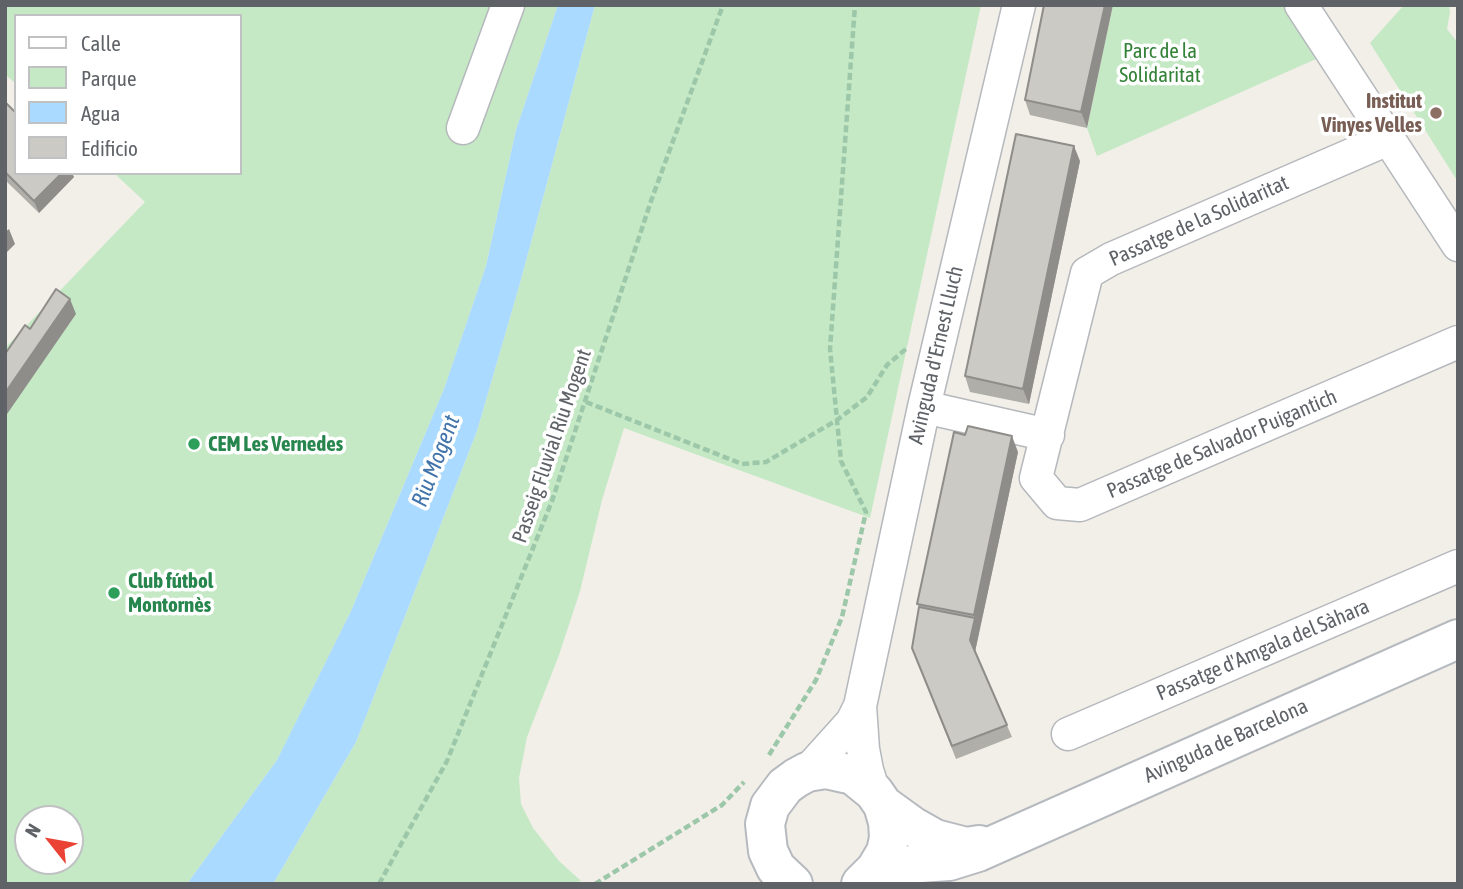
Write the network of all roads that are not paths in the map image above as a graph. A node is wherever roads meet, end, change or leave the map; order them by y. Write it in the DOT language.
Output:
graph roads {
  1 [pos="508,5"];
  2 [pos="1019,5"];
  3 [pos="1301,5"];
  4 [pos="463,128"];
  5 [pos="1388,139"];
  6 [pos="1458,245"];
  7 [pos="1458,342"];
  8 [pos="924,407"];
  9 [pos="1048,435"];
  10 [pos="1458,566"];
  11 [pos="1458,639"];
  12 [pos="860,706"];
  13 [pos="1068,734"];
  14 [pos="807,772"];
  15 [pos="879,798"];
  16 [pos="765,837"];
  17 [pos="995,842"];
  18 [pos="756,884"];
  19 [pos="793,884"];
  20 [pos="862,884"];
  1 -- 4 [label="street"];
  2 -- 8 [label="street, Avinguda d'Ernest Lluch"];
  3 -- 5 [label="street"];
  5 -- 6 [label="street"];
  5 -- 9 [label="street, Passatge de la Solidaritat"];
  7 -- 9 [label="street, Passatge de Salvador Puigantich"];
  8 -- 9 [label="street"];
  8 -- 12 [label="street, Avinguda d'Ernest Lluch"];
  10 -- 13 [label="street, Passatge d'Amgala del Sàhara"];
  11 -- 17 [label="street, Avinguda de Barcelona"];
  12 -- 14 [label="street"];
  12 -- 15 [label="street"];
  14 -- 15 [label="street"];
  14 -- 16 [label="street"];
  15 -- 17 [label="street"];
  15 -- 20 [label="street"];
  16 -- 18 [label="street"];
  16 -- 19 [label="street"];
  17 -- 20 [label="street, Avinguda de Barcelona"];
}
